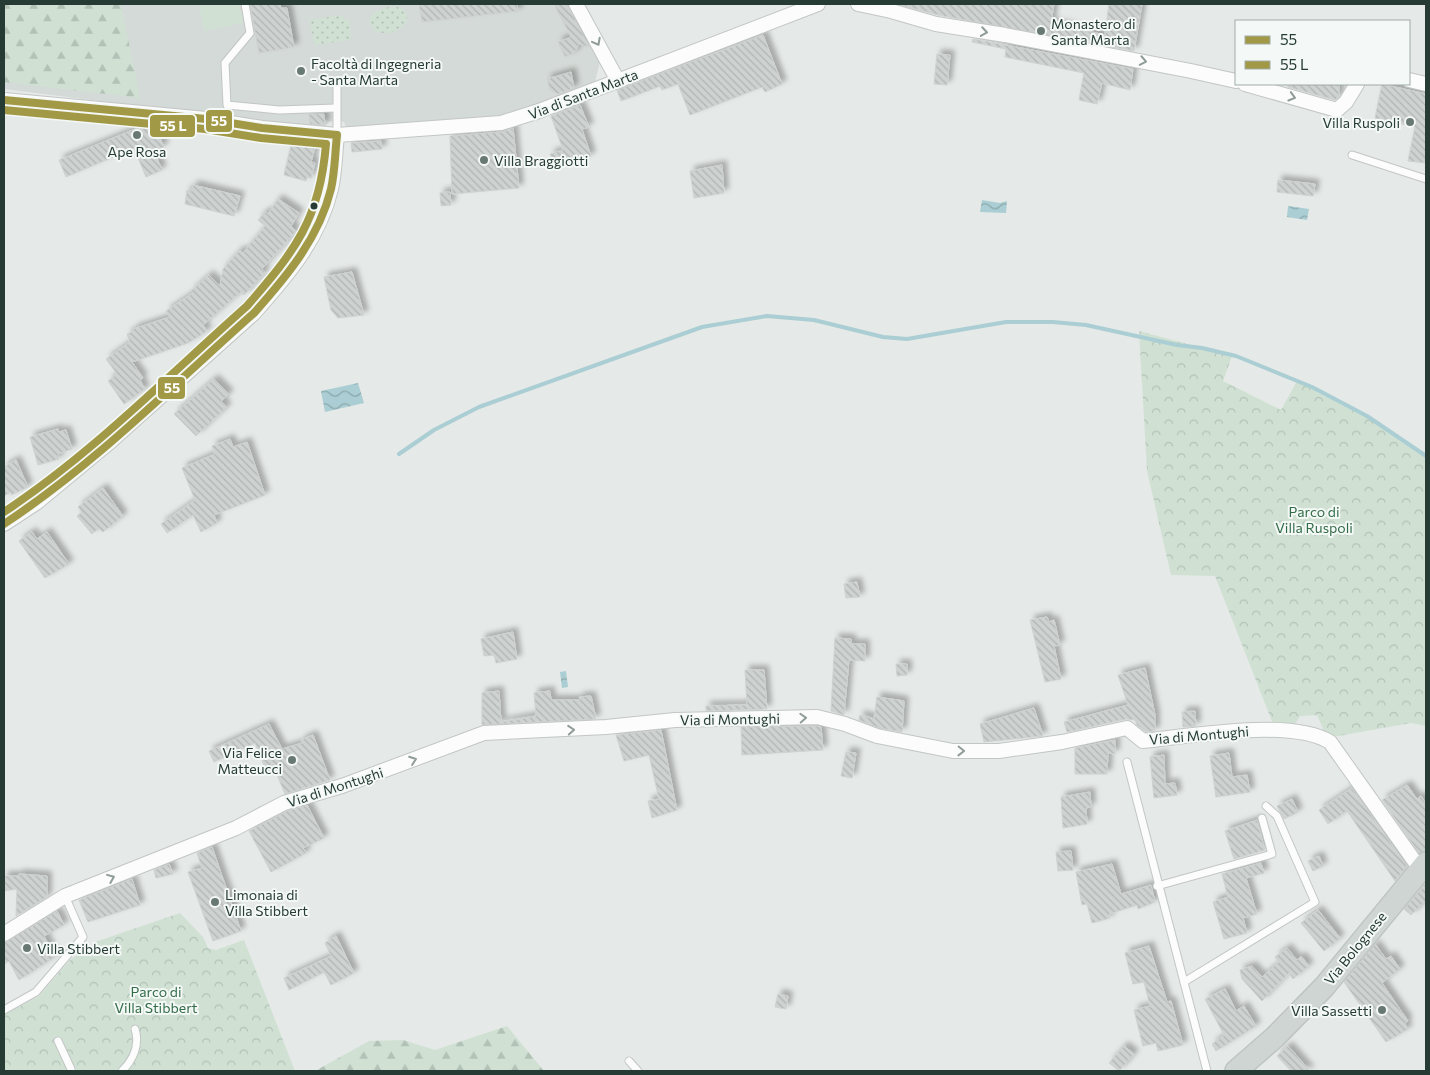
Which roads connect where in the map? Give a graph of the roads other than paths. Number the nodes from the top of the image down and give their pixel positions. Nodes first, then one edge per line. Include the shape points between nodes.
1 (245, 4) edge
2 (576, 4) edge
3 (818, 4) edge
4 (858, 4) edge
5 (1410, 80) edge
6 (618, 81) junction
7 (1235, 81) edge
8 (1426, 84) edge
9 (1249, 85) edge
10 (1356, 85) edge
11 (337, 86) dead end
12 (4, 100) edge
13 (336, 108) junction
14 (337, 135) junction
15 (1352, 155) dead end
16 (1426, 179) edge
17 (4, 524) edge
18 (1127, 762) dead end
19 (1266, 806) dead end
20 (1262, 818) dead end
21 (1423, 866) edge
22 (1157, 886) junction
23 (65, 896) junction
24 (4, 934) edge
25 (1184, 982) junction
26 (4, 1010) edge
27 (135, 1029) dead end
28 (58, 1041) dead end
29 (629, 1061) dead end
30 (73, 1070) edge
31 (122, 1071) edge
32 (638, 1071) edge
33 (1207, 1071) edge
34 (1236, 1071) edge

1 - 13 lane via 250,33 225,63 227,105 279,110
2 -> 6 street
3 - 6 street, Via di Santa Marta
4 -> 7 street via 936,24 1192,70
5 - 8 street
6 - 14 street, Via di Santa Marta via 501,123
9 -> 10 street via 1337,110
11 - 13 lane
12 - 14 street, Via di Santa Marta
13 - 14 lane
14 - 17 street via 333,180 324,210 312,239 277,287 254,313 110,441 36,503
15 - 16 lane
18 - 22 lane
19 - 25 lane via 1277,816 1315,902
20 - 22 lane via 1272,854
23 -> 21 street, Via di Montughi via 236,828 284,803 484,733 675,720 817,717 877,736 953,751 1000,751 1127,728 1143,741 1248,731 1295,732 1321,737 1330,742
21 - 34 main road, Via Bolognese via 1324,986 1275,1038
22 - 25 lane
23 - 24 street, Via di Montughi
23 - 26 lane via 83,937 36,992
25 - 33 lane
27 - 31 lane via 138,1038 135,1051
28 - 30 lane
29 - 32 lane

